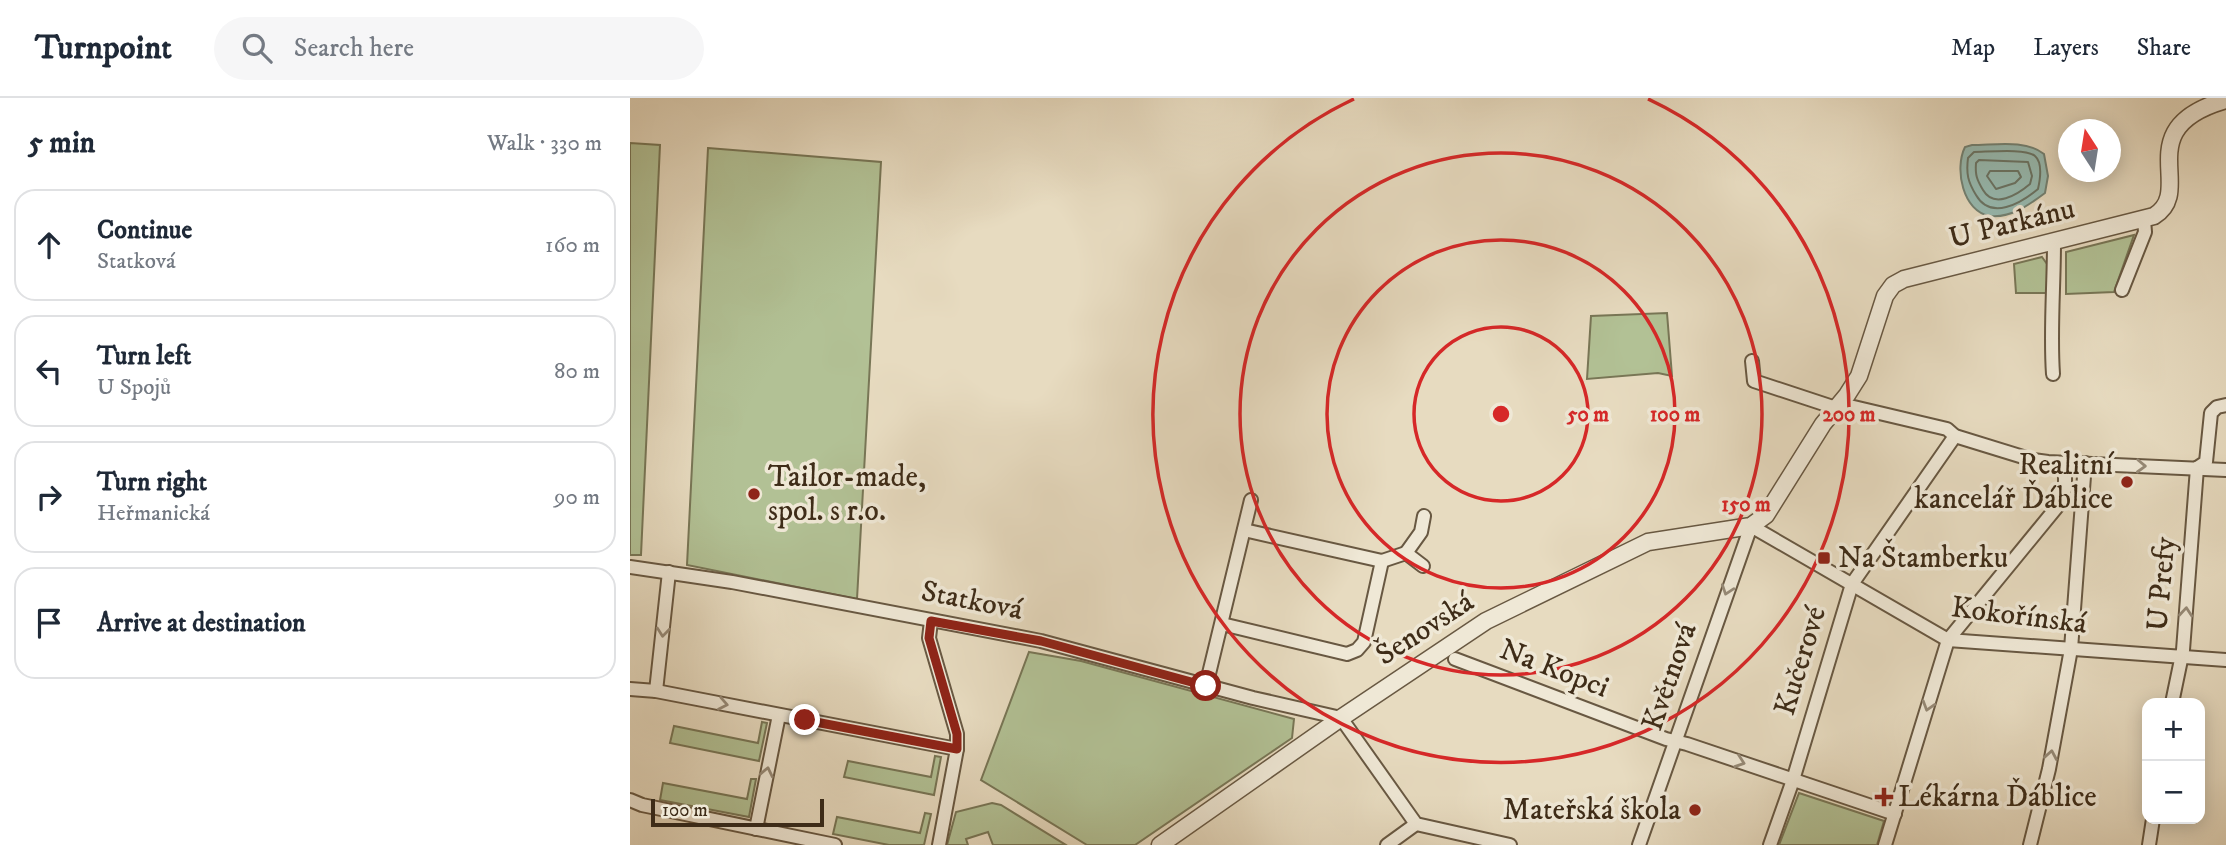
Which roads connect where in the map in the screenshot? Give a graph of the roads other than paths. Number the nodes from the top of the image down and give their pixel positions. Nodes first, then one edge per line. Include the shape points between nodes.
1 (2226, 100) edge
2 (2144, 220) junction
3 (2054, 243) junction
4 (2122, 290) dead end
5 (1752, 361) dead end
6 (2053, 374) dead end
7 (1841, 402) junction
8 (2226, 405) edge
9 (1955, 436) junction
10 (2065, 463) junction
11 (2085, 463) junction
12 (2197, 468) junction
13 (2226, 470) edge
14 (1251, 500) dead end
15 (1424, 516) dead end
16 (1751, 526) junction
17 (1244, 530) junction
18 (1406, 553) junction
19 (1382, 561) junction
20 (1423, 566) dead end
21 (630, 568) edge
22 (669, 572) junction
23 (1852, 584) junction
24 (931, 621) junction
25 (1222, 624) junction
26 (1948, 640) junction
27 (2071, 649) junction
28 (2180, 657) junction
29 (1455, 659) dead end
30 (2226, 660) edge
31 (1206, 686) junction
32 (630, 689) edge
33 (656, 691) junction
34 (2173, 698) edge
35 (779, 715) junction
36 (1341, 718) junction
37 (1675, 741) junction
38 (957, 749) junction
39 (1793, 780) junction
40 (630, 800) edge
41 (1895, 814) junction
42 (1416, 824) junction
43 (2152, 824) edge
44 (756, 829) junction
45 (1165, 844) edge
46 (1890, 844) edge
47 (835, 845) edge
48 (939, 845) edge
49 (1387, 845) edge
50 (1510, 845) edge
51 (1639, 845) edge
52 (1770, 845) edge
53 (2030, 845) edge
54 (2149, 845) edge

1 - 2 street, U Parkánu via 2192,113 2180,123 2169,149 2167,202 2159,213
2 - 3 street, U Parkánu
2 - 4 street via 2146,232
3 - 6 street
3 - 7 street, U Parkánu via 1892,285 1863,367
5 - 7 street via 1754,381
7 - 9 street via 1947,429
7 - 16 street via 1766,515
8 - 12 street, U Prefy via 2211,413 2206,462
9 - 10 street via 2033,460
9 - 23 street, Kučerové
10 - 11 street
10 - 26 street via 2061,502
11 -> 12 street
11 - 27 street
12 - 13 street
28 -> 12 street, U Prefy
14 - 17 street
15 - 18 street via 1421,532
16 - 23 street, Kokořínská
16 - 36 street, Šenovská via 1634,547 1486,621
16 -> 37 street, Květnová
17 - 19 street
17 - 25 street
18 - 19 street
18 - 20 street
19 - 25 street via 1364,642 1347,654
21 - 22 street, Statková
22 - 24 street, Statková
22 -> 33 street
23 - 26 street, Kokořínská
23 - 39 street, Kučerové
24 - 31 street, Statková via 1041,641
24 - 38 street via 929,638 957,734
25 - 31 street
26 - 27 street, Kokořínská
26 -> 41 street
27 - 28 street, Kokořínská
53 -> 27 street
28 - 30 street, Kokořínská
28 - 34 street, U Prefy
29 - 37 street, Na Kopci
31 - 36 street, Statková
32 - 33 street
33 -> 35 street
35 - 38 street
44 -> 35 street
36 - 42 street
36 - 45 street, Šenovská
37 -> 39 street, Na Kopci
37 - 51 street, Květnová
38 - 48 street
39 - 41 street, Na Kopci
39 - 52 street, Kučerové
40 - 44 street
41 - 46 street
42 - 49 street
42 - 50 street
43 - 54 street
44 - 47 street

